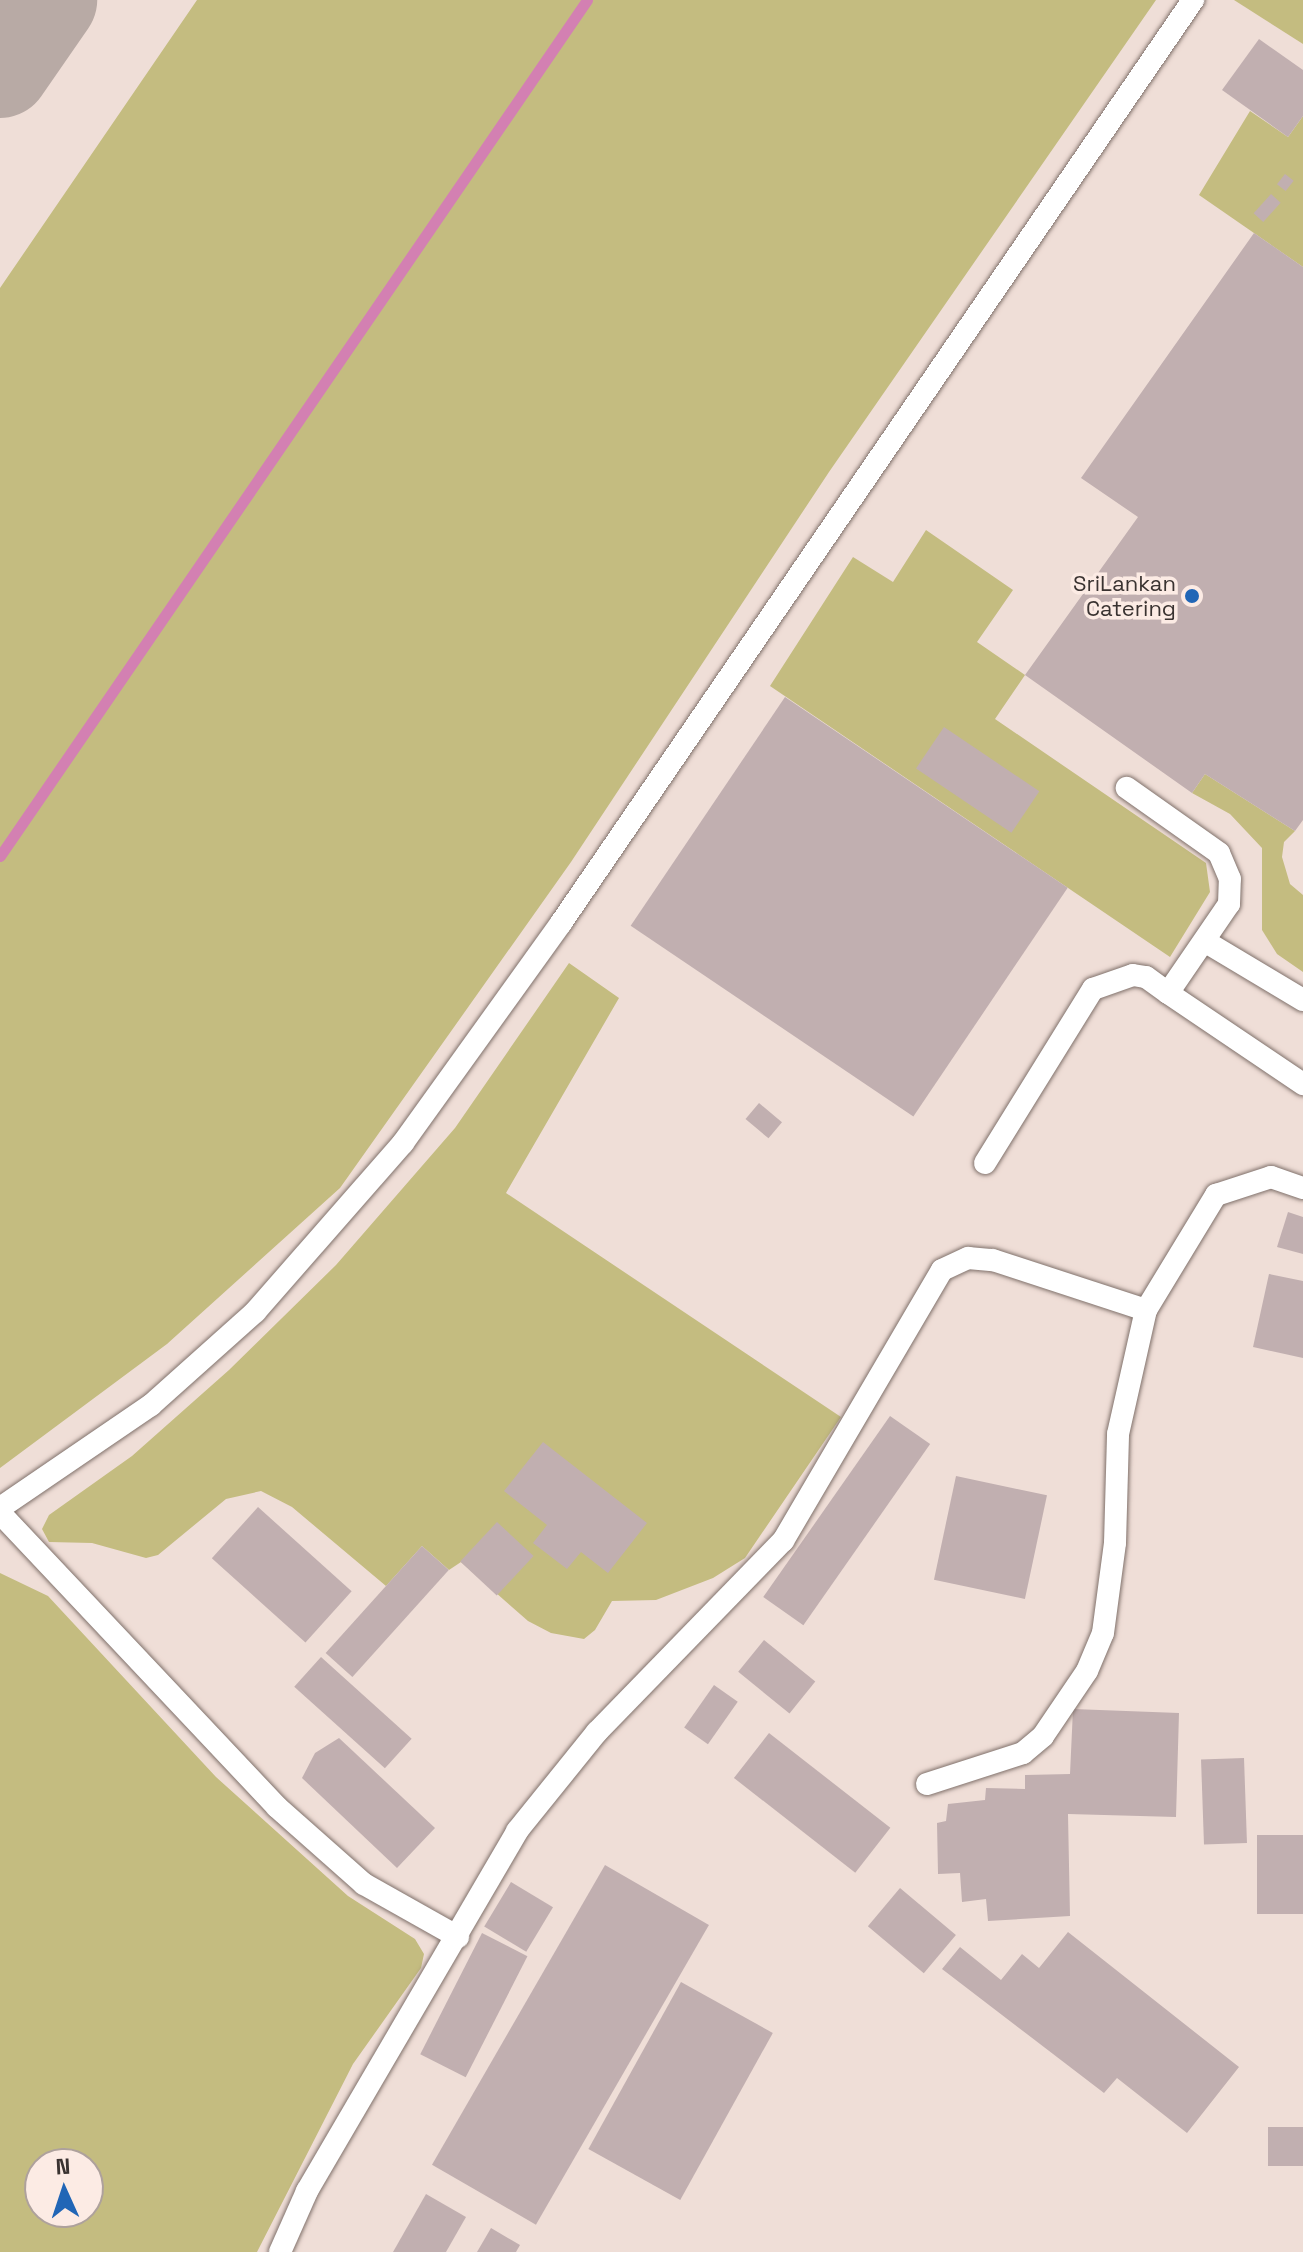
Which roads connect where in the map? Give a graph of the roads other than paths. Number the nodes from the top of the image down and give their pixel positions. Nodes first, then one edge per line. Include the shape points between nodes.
1 (1193, 0) edge
2 (1127, 788) dead end
3 (1206, 942) junction
4 (1168, 993) junction
5 (1303, 1000) edge
6 (1303, 1084) edge
7 (985, 1163) dead end
8 (1303, 1188) edge
9 (1146, 1310) junction
10 (0, 1510) edge
11 (927, 1784) dead end
12 (458, 1937) junction
13 (280, 2252) edge

1 - 10 lane via 561,923 403,1143 255,1312 151,1405
2 - 3 lane via 1209,843 1227,867 1229,904
3 - 4 lane
3 - 5 lane
4 - 6 lane
4 - 7 lane via 1146,977 1133,975 1093,989
8 - 9 lane via 1262,1178 1216,1195
9 - 11 lane via 1118,1434 1115,1543 1103,1633 1087,1671 1043,1736 1023,1753
9 - 12 lane via 993,1260 968,1258 942,1270 783,1541 587,1744 517,1831
10 - 12 lane via 277,1807 364,1884
12 - 13 lane via 307,2191

